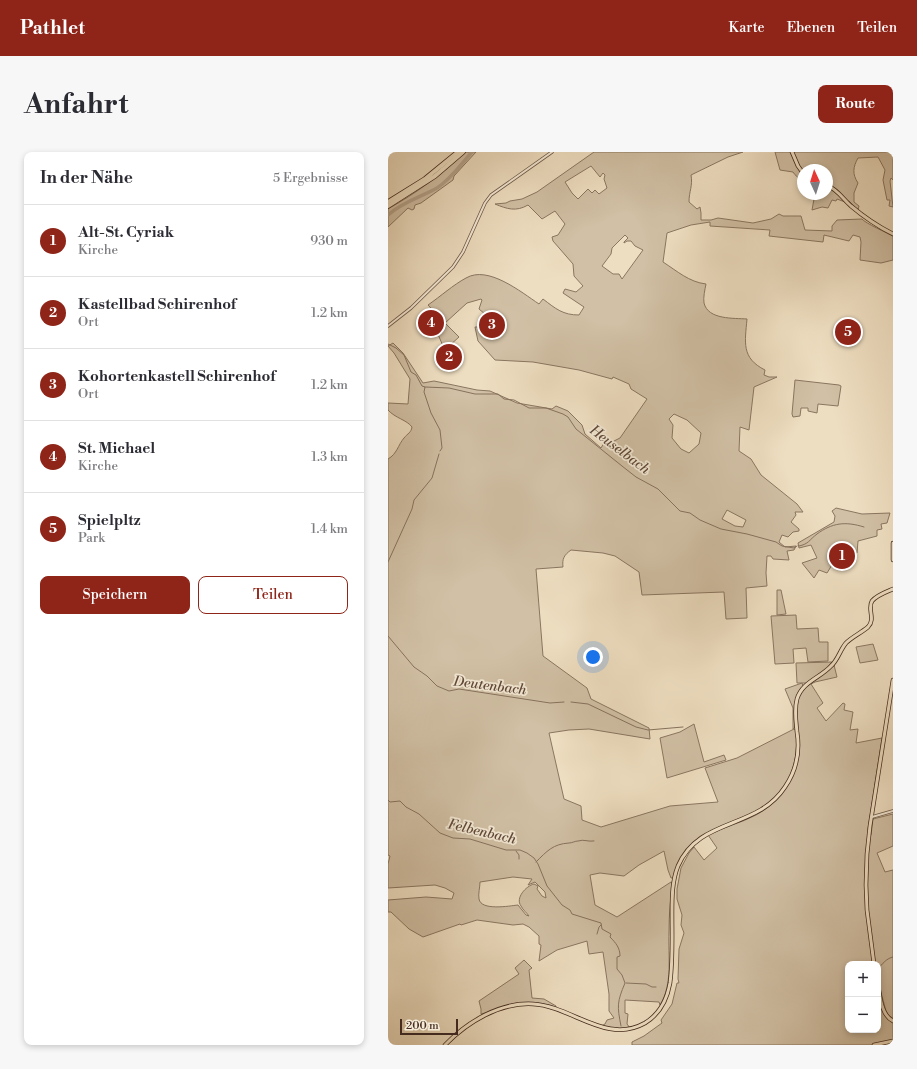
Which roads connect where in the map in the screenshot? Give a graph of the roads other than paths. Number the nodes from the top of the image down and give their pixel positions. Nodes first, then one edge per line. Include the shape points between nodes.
1 (458, 152) edge
2 (463, 152) edge
3 (552, 152) edge
4 (792, 152) edge
5 (797, 164) edge
6 (833, 188) edge
7 (388, 202) edge
8 (388, 206) edge
9 (893, 234) edge
10 (388, 326) edge
11 (893, 542) edge
12 (893, 560) edge
13 (893, 589) edge
14 (893, 680) edge
15 (893, 811) edge
16 (872, 817) junction
17 (874, 961) edge
18 (881, 997) edge
19 (893, 1021) edge
20 (893, 1041) edge
21 (445, 1045) edge
22 (874, 1045) edge

1 - 7 highway via 425,179
2 - 8 highway via 427,182
3 - 10 street via 491,195 453,267 411,308
4 - 5 main road
6 - 9 main road via 870,221
11 - 12 main road
13 - 21 main road via 872,601 870,624 846,643 834,663 805,686 798,695 795,710 797,760 789,781 778,796 754,814 704,835 688,850 679,865 673,891 670,983 663,1004 655,1016 637,1027 611,1030 592,1025 550,1007 516,1005 477,1019
14 - 16 main road
15 - 16 street
16 - 17 main road via 866,885
18 - 19 main road via 884,1010
20 - 22 main road

